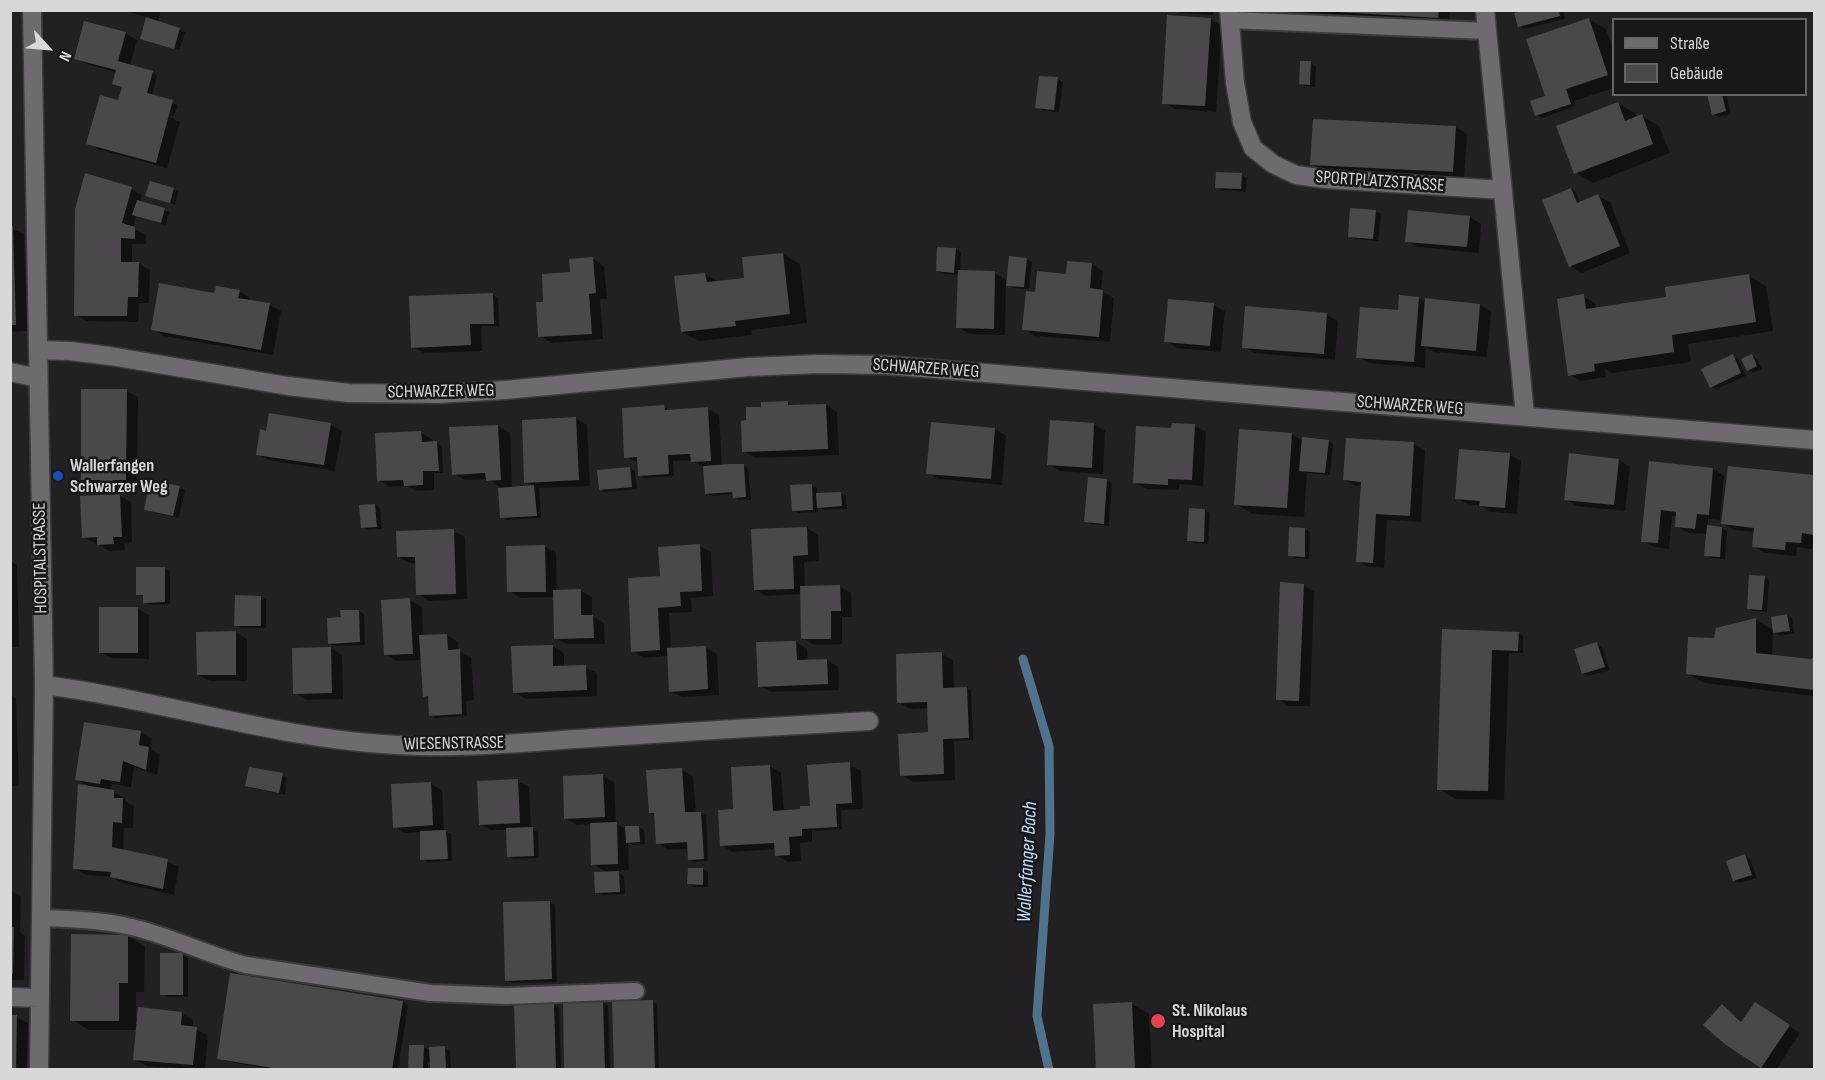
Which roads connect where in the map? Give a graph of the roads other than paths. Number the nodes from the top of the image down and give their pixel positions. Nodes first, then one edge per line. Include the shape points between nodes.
1 (32, 10) edge
2 (1485, 10) edge
3 (1229, 15) edge
4 (1487, 31) junction
5 (1503, 190) junction
6 (39, 350) junction
7 (10, 372) edge
8 (38, 378) junction
9 (1525, 415) junction
10 (1815, 440) edge
11 (44, 685) junction
12 (869, 721) dead end
13 (41, 918) junction
14 (636, 991) dead end
15 (10, 997) edge
16 (39, 998) junction
17 (39, 1070) edge

1 - 6 street, HOSPITALSTRASSE
2 - 4 street
3 - 4 lane, SPORTPLATZSTRASSE
3 - 5 street, SPORTPLATZSTRASSE via 1242,122 1253,148 1273,164 1296,175 1326,179
4 - 5 street
5 - 9 street
6 - 8 street, HOSPITALSTRASSE
6 - 9 street, SCHWARZER WEG via 110,356 349,393 438,394 748,367 886,365
7 - 8 street
8 - 11 street, HOSPITALSTRASSE
9 - 10 street, SCHWARZER WEG
11 - 12 street, WIESENSTRASSE via 88,690 295,733 399,746 484,745
11 - 13 street, HOSPITALSTRASSE
13 - 14 lane via 106,921 246,965 430,993 507,996
13 - 16 street, HOSPITALSTRASSE
15 - 16 street
16 - 17 street, HOSPITALSTRASSE

